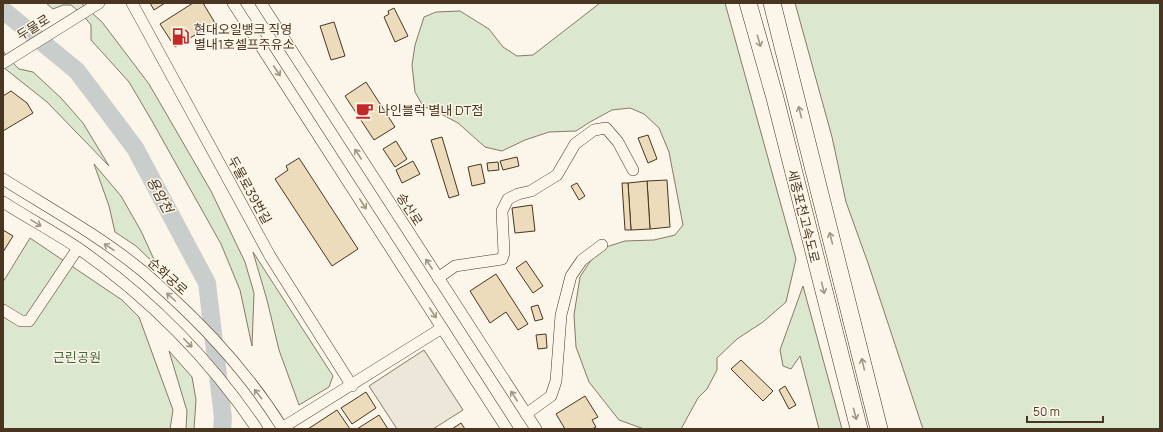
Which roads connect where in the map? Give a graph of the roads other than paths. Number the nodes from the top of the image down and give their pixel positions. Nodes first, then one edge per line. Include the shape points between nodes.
1 (99, 3) edge
2 (132, 3) edge
3 (233, 3) edge
4 (261, 3) edge
5 (748, 3) edge
6 (772, 3) edge
7 (3, 62) edge
8 (633, 170) dead end
9 (3, 179) edge
10 (3, 202) edge
11 (602, 245) dead end
12 (78, 248) junction
13 (438, 278) junction
14 (3, 310) edge
15 (442, 328) junction
16 (352, 386) junction
17 (526, 414) junction
18 (282, 428) edge
19 (257, 429) edge
20 (507, 429) edge
21 (536, 429) edge
22 (859, 429) edge
23 (880, 429) edge

1 - 7 street, 두물로
2 - 16 street, 두물로39번길 via 270,256
3 -> 15 street
13 -> 4 street, 송산로
5 -> 22 highway, 세종포천고속도로 via 775,98
23 -> 6 highway, 세종포천고속도로
8 - 13 street via 618,142 606,128 594,130 575,144 557,175 531,191 508,199 502,211 502,259 455,266
18 -> 9 street, 순화궁로 via 261,396 228,356 191,315 141,270 90,233
10 -> 12 street
11 - 17 street via 582,260 571,276 561,315 556,381 551,396
12 - 14 street via 29,321 21,321
12 -> 19 street via 161,315 209,365
17 -> 13 street, 송산로
15 - 16 street
15 - 20 street
16 - 18 street
17 - 21 street, 송산로

